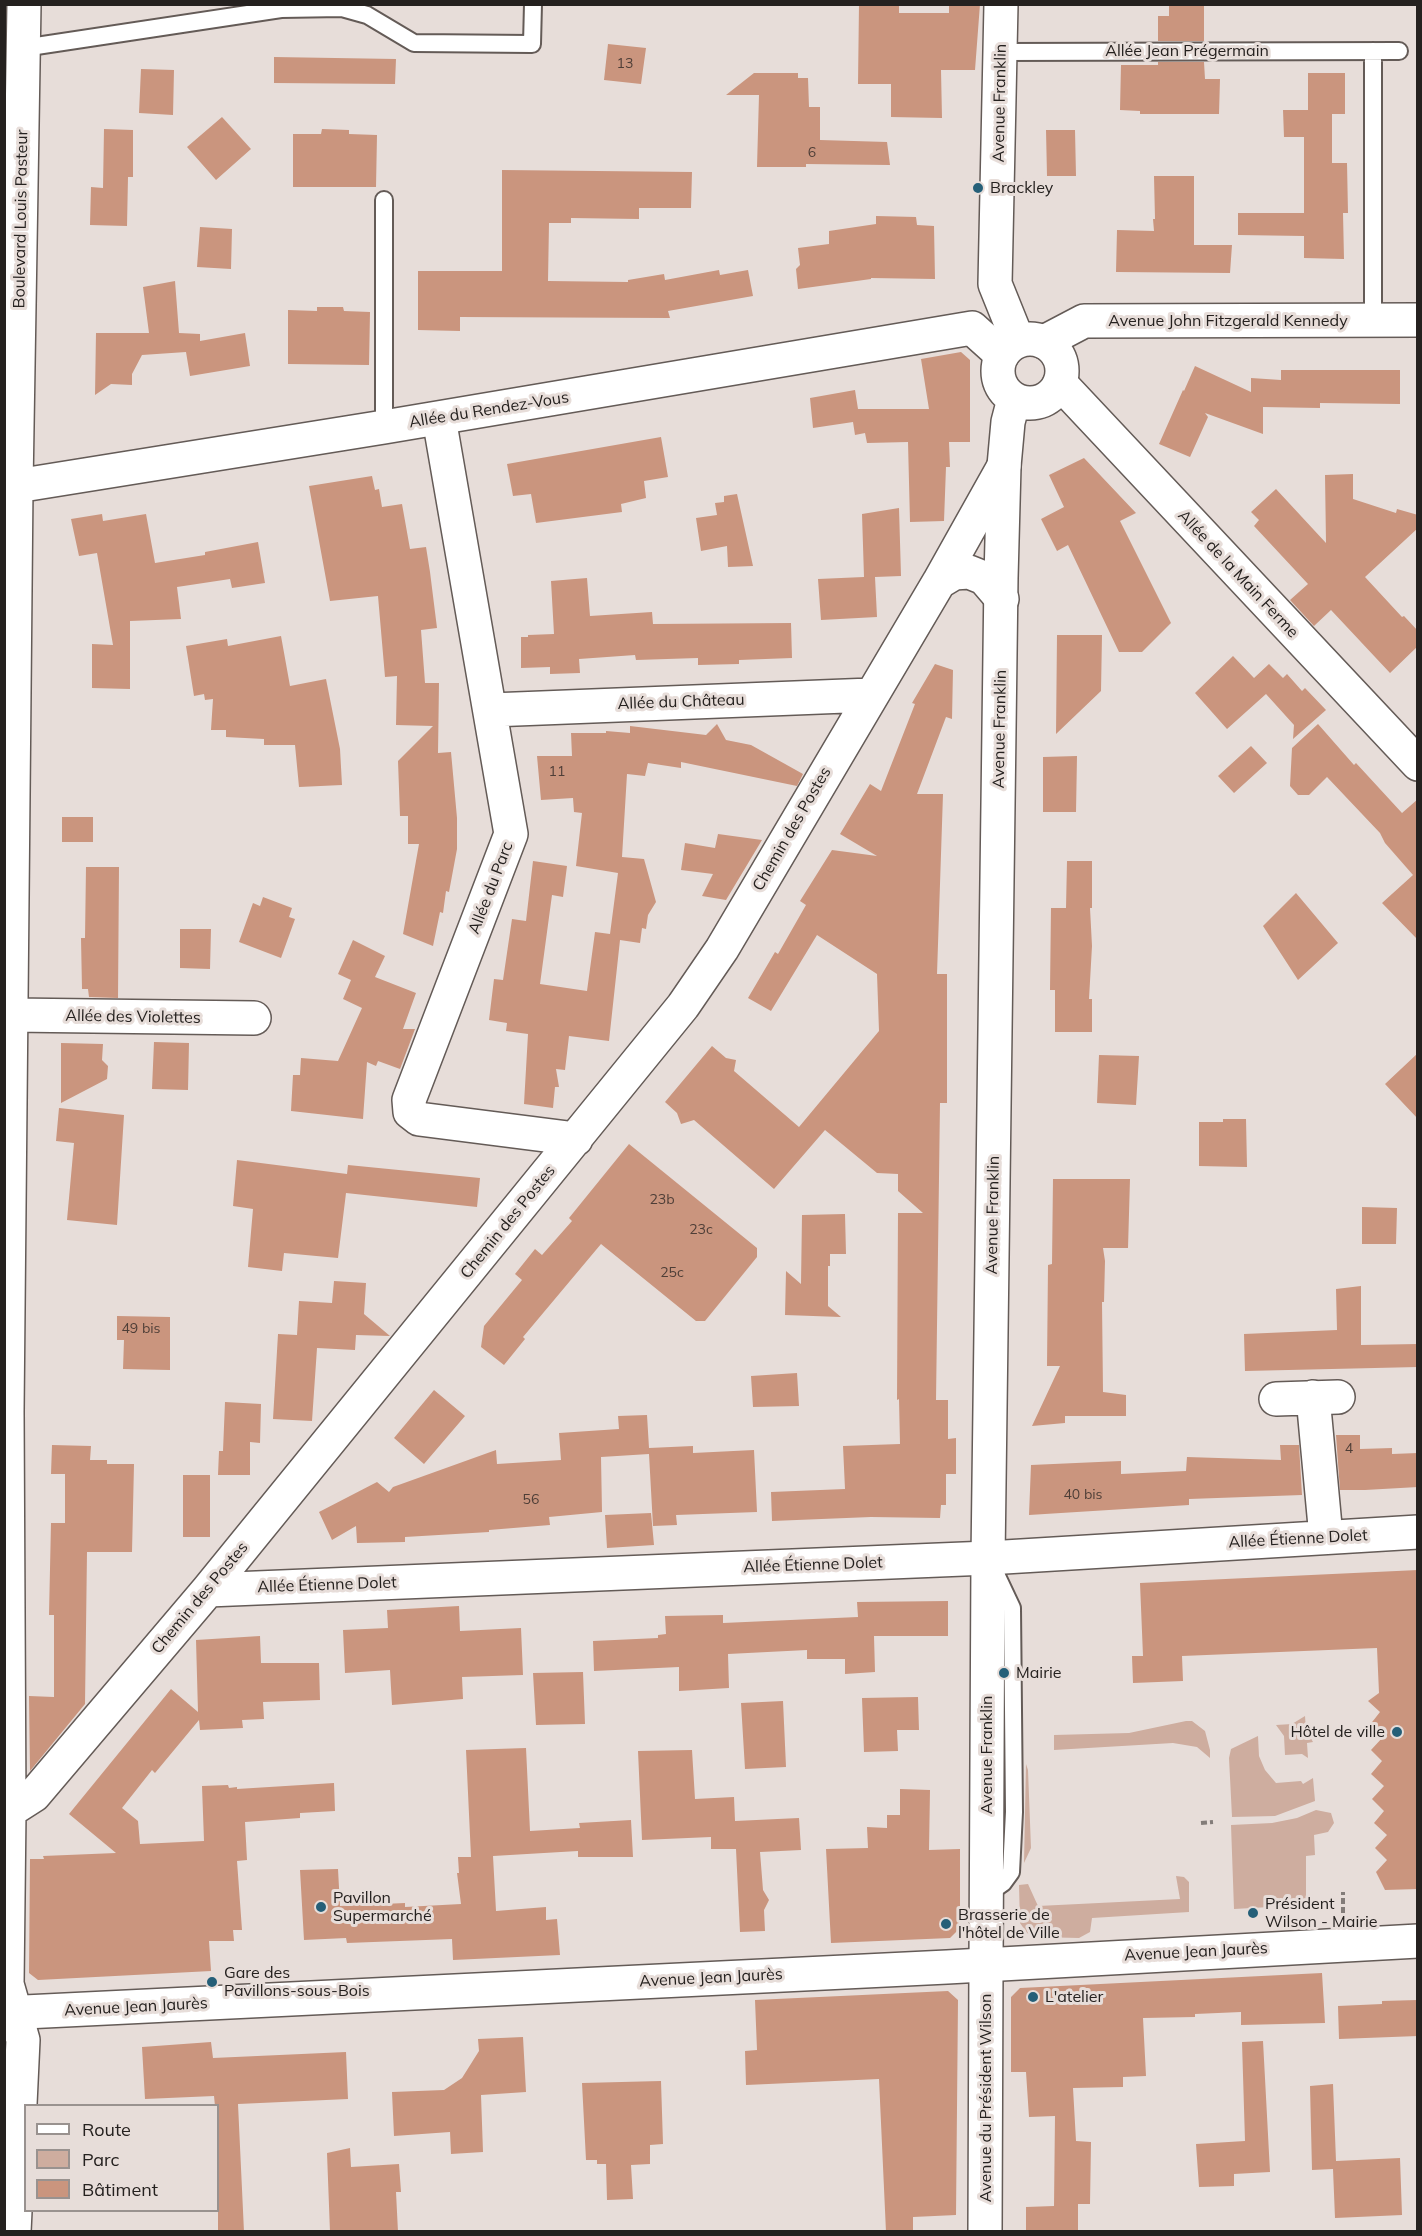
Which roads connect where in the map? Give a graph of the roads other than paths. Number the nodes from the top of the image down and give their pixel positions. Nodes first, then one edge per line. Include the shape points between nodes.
1 (24, 4) edge
2 (532, 4) edge
3 (1001, 4) edge
4 (23, 48) junction
5 (1373, 51) junction
6 (1399, 51) dead end
7 (1001, 52) junction
8 (384, 200) dead end
9 (995, 284) junction
10 (1373, 320) junction
11 (1418, 320) edge
12 (972, 328) junction
13 (1022, 346) junction
14 (1037, 395) junction
15 (439, 418) junction
16 (384, 427) junction
17 (1004, 466) junction
18 (10, 487) edge
19 (939, 582) junction
20 (1002, 598) junction
21 (871, 695) junction
22 (491, 710) junction
23 (1418, 764) edge
24 (12, 1015) junction
25 (254, 1018) dead end
26 (576, 1139) junction
27 (1276, 1399) dead end
28 (1418, 1532) edge
29 (1326, 1537) junction
30 (988, 1558) junction
31 (208, 1590) junction
32 (9, 1811) junction
33 (1418, 1941) edge
34 (986, 1964) junction
35 (10, 2013) edge
36 (14, 2232) edge
37 (986, 2232) edge

1 - 4 street, Boulevard Louis Pasteur
2 - 4 lane via 532,44 414,43 367,15 342,8 281,9
3 - 7 street, Avenue Franklin
4 - 18 street, Boulevard Louis Pasteur
5 - 6 lane, Allée Jean Prégermain
5 - 7 lane, Allée Jean Prégermain
5 - 10 lane
7 - 9 street, Avenue Franklin
8 - 16 lane
9 - 12 street via 985,317
9 - 13 street, Avenue Franklin
10 - 11 street, Avenue John Fitzgerald Kennedy
10 - 13 street, Avenue John Fitzgerald Kennedy via 1084,321
12 - 13 street
12 - 15 street, Allée du Rendez-Vous
13 - 14 street, Avenue Franklin via 1059,355 1062,364
13 - 14 street, Allée de la Main Ferme via 999,364 1000,384
14 - 17 street, Avenue Franklin via 1008,422
14 - 23 street, Allée de la Main Ferme
15 - 16 street, Allée du Rendez-Vous
15 - 22 street, Allée du Parc
16 - 18 street, Allée du Rendez-Vous
17 - 19 street, Chemin des Postes
17 - 20 street, Avenue Franklin
18 - 24 street, Boulevard Louis Pasteur
19 - 20 street via 954,573 969,572 984,578
19 - 21 street, Chemin des Postes
20 - 30 street, Avenue Franklin
21 - 22 street, Allée du Château
21 - 26 street, Chemin des Postes via 722,949 683,1006
22 - 26 street, Allée du Parc via 511,834 409,1100 410,1112 419,1119
24 - 25 street, Allée des Violettes
24 - 32 street, Boulevard Louis Pasteur via 7,1411
26 - 31 street, Chemin des Postes
27 - 29 street via 1325,1397
28 - 29 street, Allée Étienne Dolet
29 - 30 street, Allée Étienne Dolet
30 - 31 street, Allée Étienne Dolet
30 - 34 street, Avenue Franklin
31 - 32 street, Chemin des Postes via 34,1795
32 - 35 street, Boulevard Louis Pasteur
33 - 34 street, Avenue Jean Jaurès
34 - 35 street, Avenue Jean Jaurès
34 - 37 street, Avenue du Président Wilson
35 - 36 street, Boulevard Louis Pasteur via 23,2040

